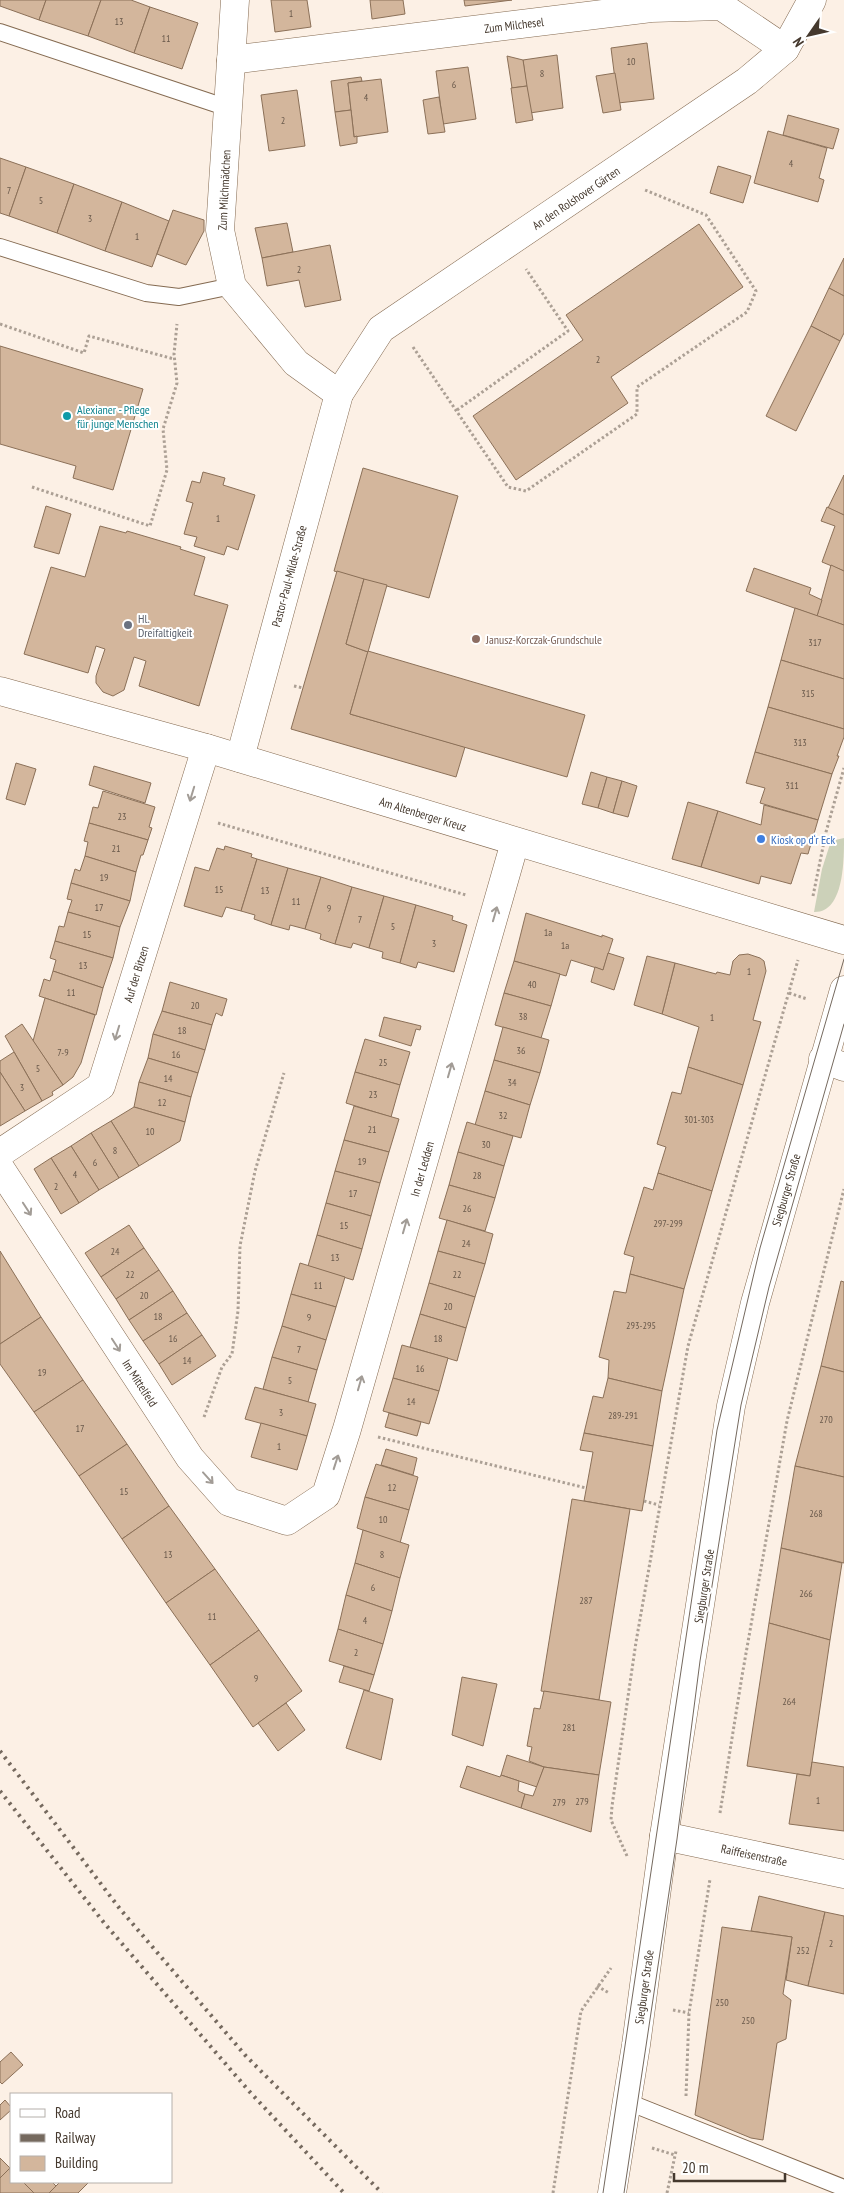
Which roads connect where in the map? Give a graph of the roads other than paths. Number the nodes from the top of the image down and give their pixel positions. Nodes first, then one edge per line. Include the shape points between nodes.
1 (235, 0) edge
2 (812, 0) edge
3 (0, 32) edge
4 (785, 48) junction
5 (231, 60) junction
6 (228, 108) junction
7 (0, 247) edge
8 (232, 286) junction
9 (339, 394) junction
10 (0, 691) edge
11 (206, 748) junction
12 (240, 758) junction
13 (516, 842) junction
14 (844, 940) edge
15 (844, 990) edge
16 (834, 1063) edge
17 (0, 1152) edge
18 (0, 1168) edge
19 (326, 1495) joint
20 (664, 1836) junction
21 (844, 1874) edge
22 (628, 2102) junction
23 (844, 2188) edge
24 (612, 2193) edge

1 - 5 street, Zum Milchmädchen
2 - 4 street, An den Rolshover Gärten
3 - 6 lane
4 - 5 street, Zum Milchesel via 721,6 651,8
4 - 9 street, An den Rolshover Gärten via 747,81 381,329
5 - 6 street, Zum Milchmädchen
6 - 8 street, Zum Milchmädchen via 220,230
7 - 8 lane via 146,294 180,297
8 - 9 street, Zum Milchmädchen via 296,363
9 - 12 street, Pastor-Paul-Milde-Straße
10 - 11 street, Am Altenberger Kreuz
11 - 12 street, Am Altenberger Kreuz
11 -> 17 street, Auf der Bitzen via 101,1086
12 - 13 street, Am Altenberger Kreuz
13 - 14 street, Am Altenberger Kreuz
19 -> 13 street, In der Ledden
15 - 16 street, Siegburger Straße
16 - 20 street, Siegburger Straße via 755,1303 731,1406
18 -> 19 street, Im Mittelfeld via 190,1458 229,1502 287,1521
20 - 21 street, Raiffeisenstraße
20 - 22 street, Siegburger Straße
22 - 23 lane
22 - 24 street, Siegburger Straße

